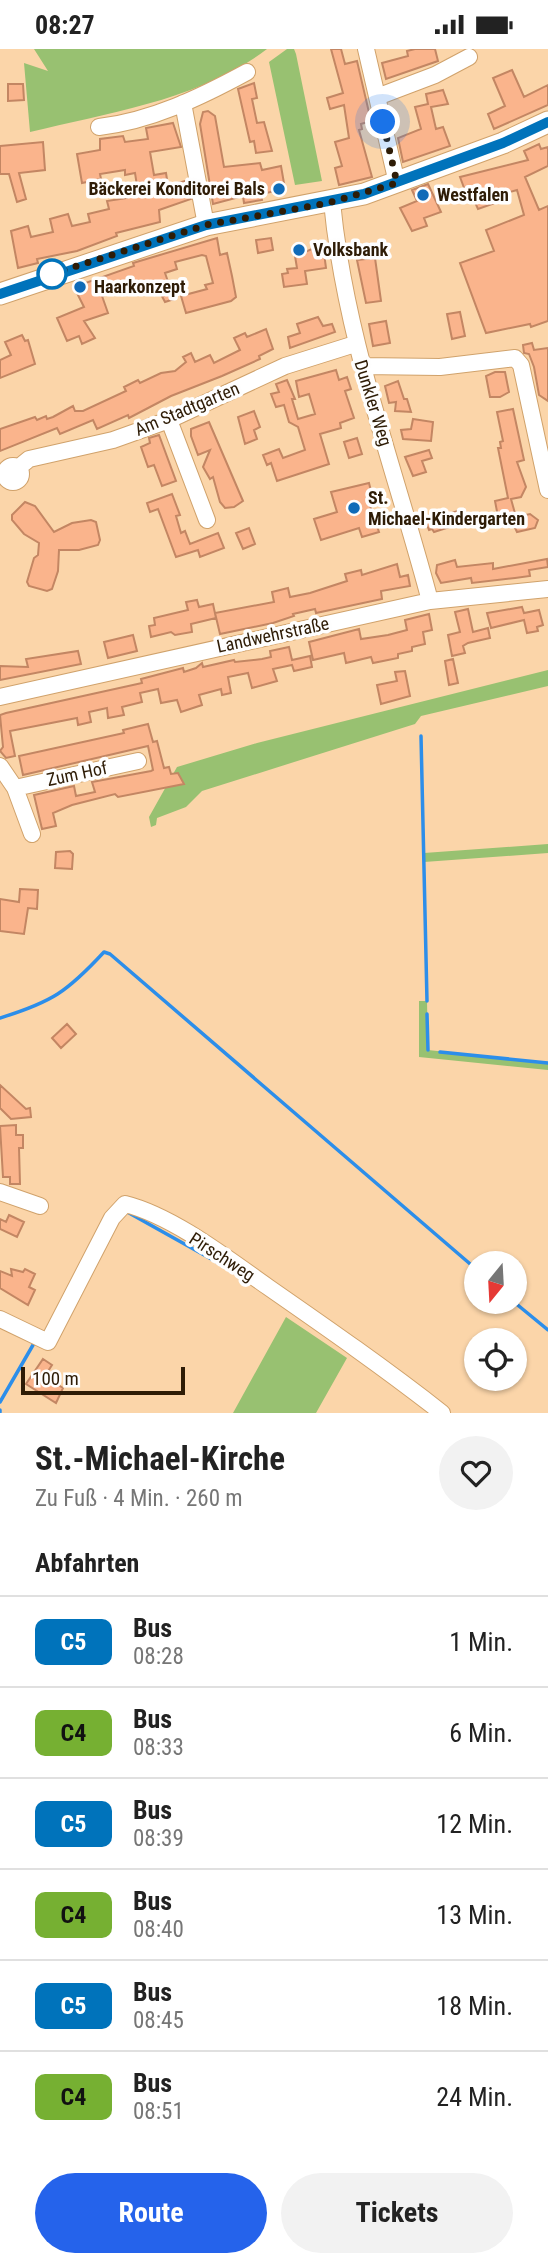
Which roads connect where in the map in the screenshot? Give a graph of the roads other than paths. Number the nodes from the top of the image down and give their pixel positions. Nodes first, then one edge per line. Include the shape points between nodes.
1 (366, 49) edge
2 (469, 57) dead end
3 (247, 72) dead end
4 (377, 97) junction
5 (183, 103) junction
6 (548, 123) edge
7 (99, 127) dead end
8 (397, 183) junction
9 (332, 202) junction
10 (206, 225) junction
11 (0, 294) edge
12 (355, 344) junction
13 (363, 366) junction
14 (169, 419) junction
15 (19, 468) dead end
16 (548, 490) edge
17 (207, 520) dead end
18 (548, 589) edge
19 (430, 601) junction
20 (0, 697) edge
21 (138, 761) dead end
22 (0, 766) edge
23 (15, 788) junction
24 (32, 834) dead end
25 (0, 1192) edge
26 (40, 1206) dead end
27 (0, 1319) edge
28 (442, 1413) edge

1 - 4 street
2 - 4 street
3 - 5 street
4 - 8 street
5 - 7 street via 132,122
5 - 10 street
6 - 8 main road
8 - 9 main road
9 - 10 main road
9 - 12 street, Dunkler Weg
10 - 11 main road
12 - 13 street, Dunkler Weg
12 - 14 street, Am Stadtgarten via 285,366
13 - 16 street via 440,367 514,358 522,365
13 - 19 street, Dunkler Weg
14 - 15 street, Am Stadtgarten via 113,440 29,459
14 - 17 street
18 - 19 street, Landwehrstraße
19 - 20 street, Landwehrstraße
21 - 23 street, Zum Hof
22 - 23 street
23 - 24 street
25 - 26 street
27 - 28 street, Pirschweg via 48,1342 112,1218 125,1204 144,1209 229,1259

